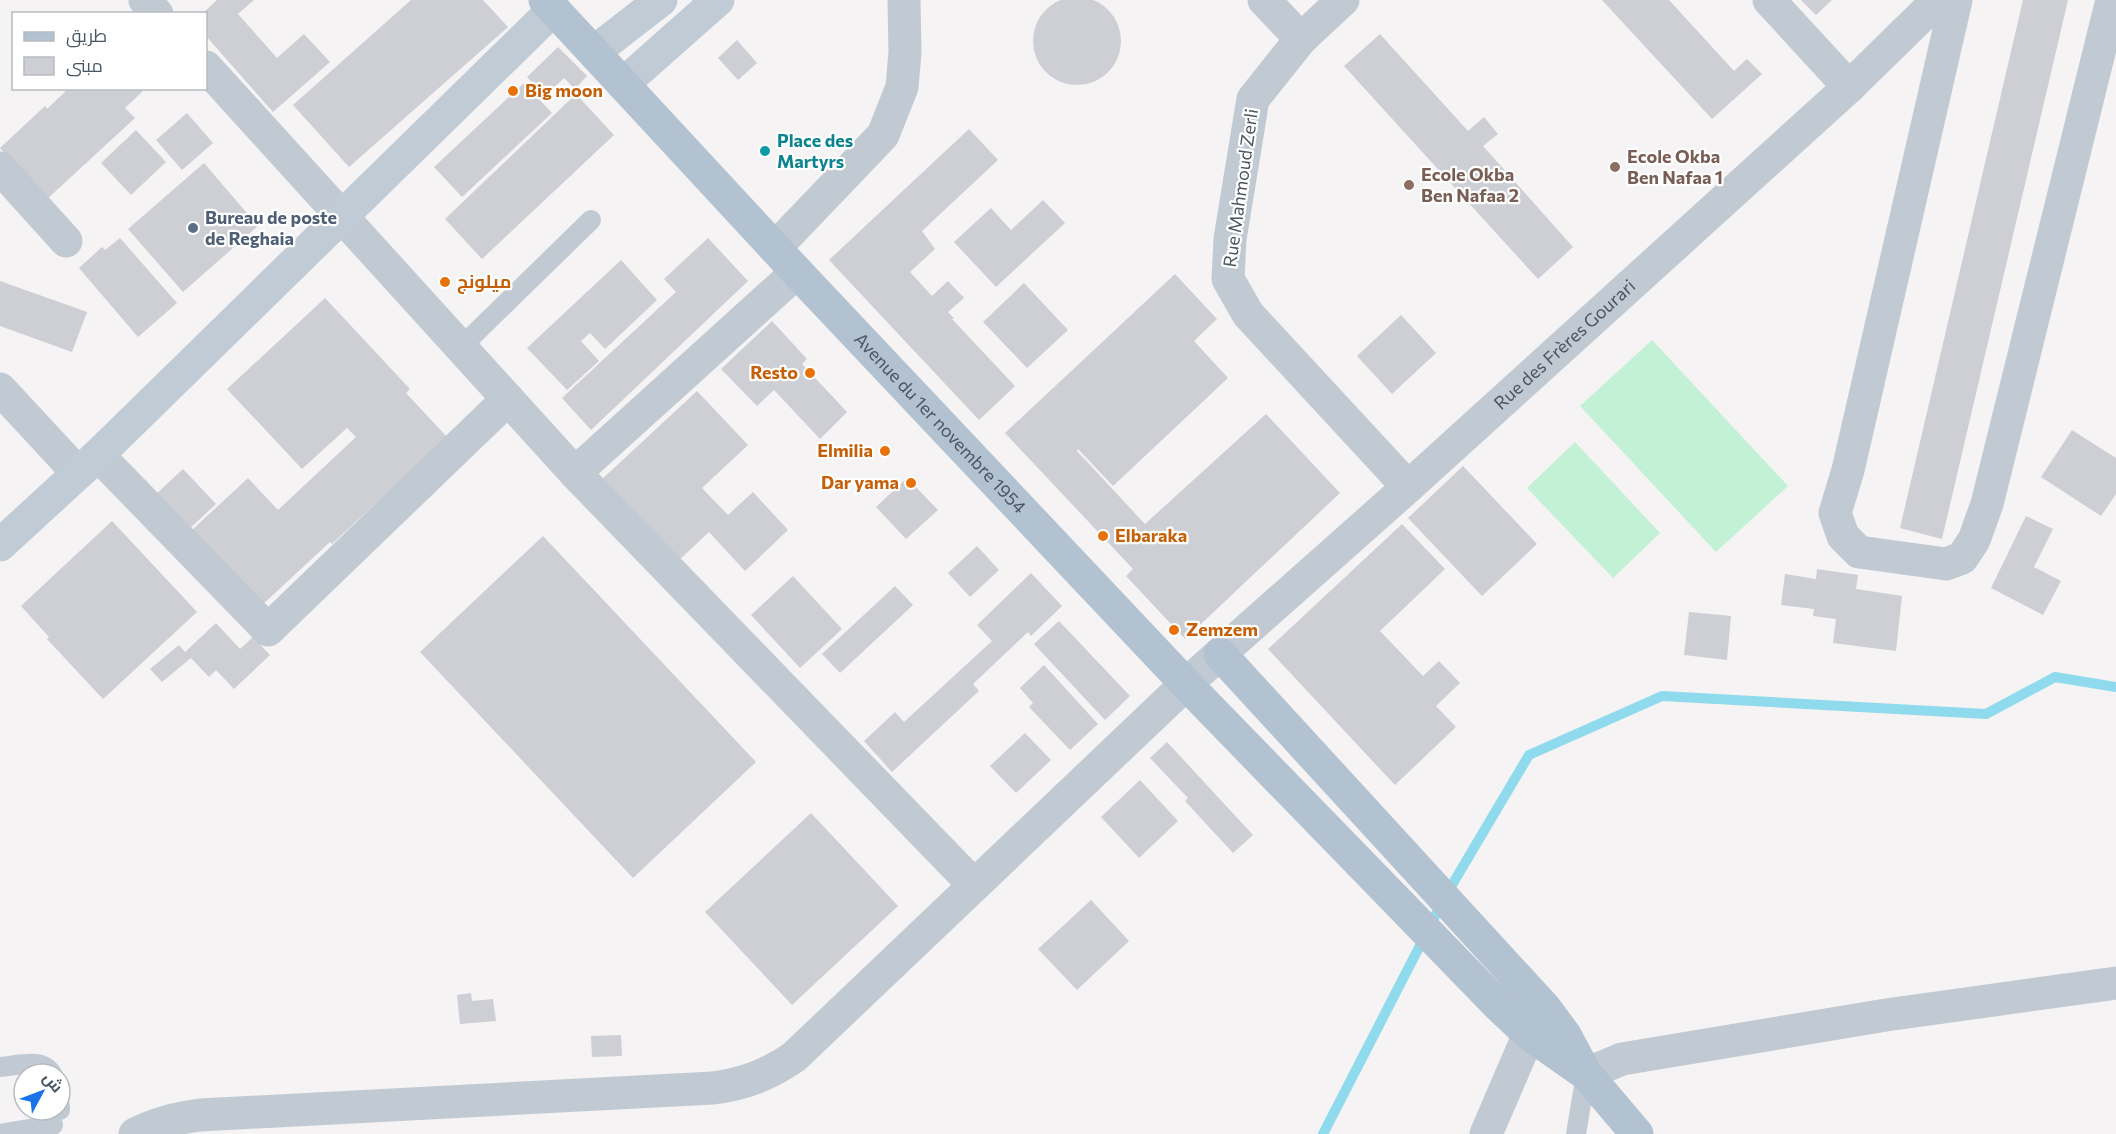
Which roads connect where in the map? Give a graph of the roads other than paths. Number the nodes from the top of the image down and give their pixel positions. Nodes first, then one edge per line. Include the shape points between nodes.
1 (145, 0) edge
2 (661, 0) edge
3 (718, 0) edge
4 (904, 0) edge
5 (1264, 0) edge
6 (1343, 0) edge
7 (1768, 0) edge
8 (1938, 0) edge
9 (1956, 0) edge
10 (2112, 0) edge
11 (549, 5) edge
12 (155, 12) edge
13 (1301, 39) junction
14 (594, 52) junction
15 (207, 68) edge
16 (623, 84) junction
17 (1849, 87) junction
18 (0, 168) edge
19 (342, 217) junction
20 (591, 220) dead end
21 (66, 241) dead end
22 (775, 248) junction
23 (797, 272) junction
24 (461, 347) junction
25 (0, 389) edge
26 (508, 399) junction
27 (88, 464) junction
28 (575, 472) junction
29 (1408, 487) junction
30 (0, 545) edge
31 (1220, 654) junction
32 (1186, 684) junction
33 (974, 885) junction
34 (2116, 983) edge
35 (1529, 1034) junction
36 (1586, 1074) junction
37 (40, 1122) edge
38 (0, 1134) edge
39 (135, 1134) edge
40 (1486, 1134) edge
41 (1576, 1134) edge
42 (1636, 1134) edge

1 - 12 street
2 - 14 main road
3 - 16 main road
4 - 22 street via 902,87 883,135
5 - 13 street
6 - 13 street, Rue Mahmoud Zerli
7 - 17 street
8 - 17 street, Rue des Frères Gourari
9 - 10 street via 1835,513 1843,536 1859,552 1946,564 1962,558 1974,540 1987,504
11 - 14 main road, Avenue du 1er novembre 1954
11 - 19 main road
13 - 29 street, Rue Mahmoud Zerli via 1253,99 1230,239 1228,279 1248,314
14 - 16 main road, Avenue du 1er novembre 1954
15 - 19 street
16 - 22 main road, Avenue du 1er novembre 1954
17 - 29 street, Rue des Frères Gourari
18 - 21 street
19 - 24 street
19 - 27 main road
20 - 24 lane
22 - 23 main road, Avenue du 1er novembre 1954
23 - 28 street
23 - 32 main road, Avenue du 1er novembre 1954
24 - 26 street
25 - 27 street
26 - 27 street via 268,630
26 - 28 street
27 - 30 main road
28 - 33 street
29 - 31 street, Rue des Frères Gourari
31 - 32 street, Rue des Frères Gourari
31 - 36 main road via 1545,1008
32 - 33 street, Rue des Frères Gourari
32 - 35 main road, Avenue du 1er novembre 1954
33 - 39 street, Rue des Frères Gourari via 794,1057 776,1070 745,1082 713,1088 200,1115 151,1126
34 - 36 street via 1886,1015 1622,1059
35 - 36 main road, Avenue du 1er novembre 1954
35 - 40 street
36 - 41 lane
36 - 42 main road
37 - 38 lane

